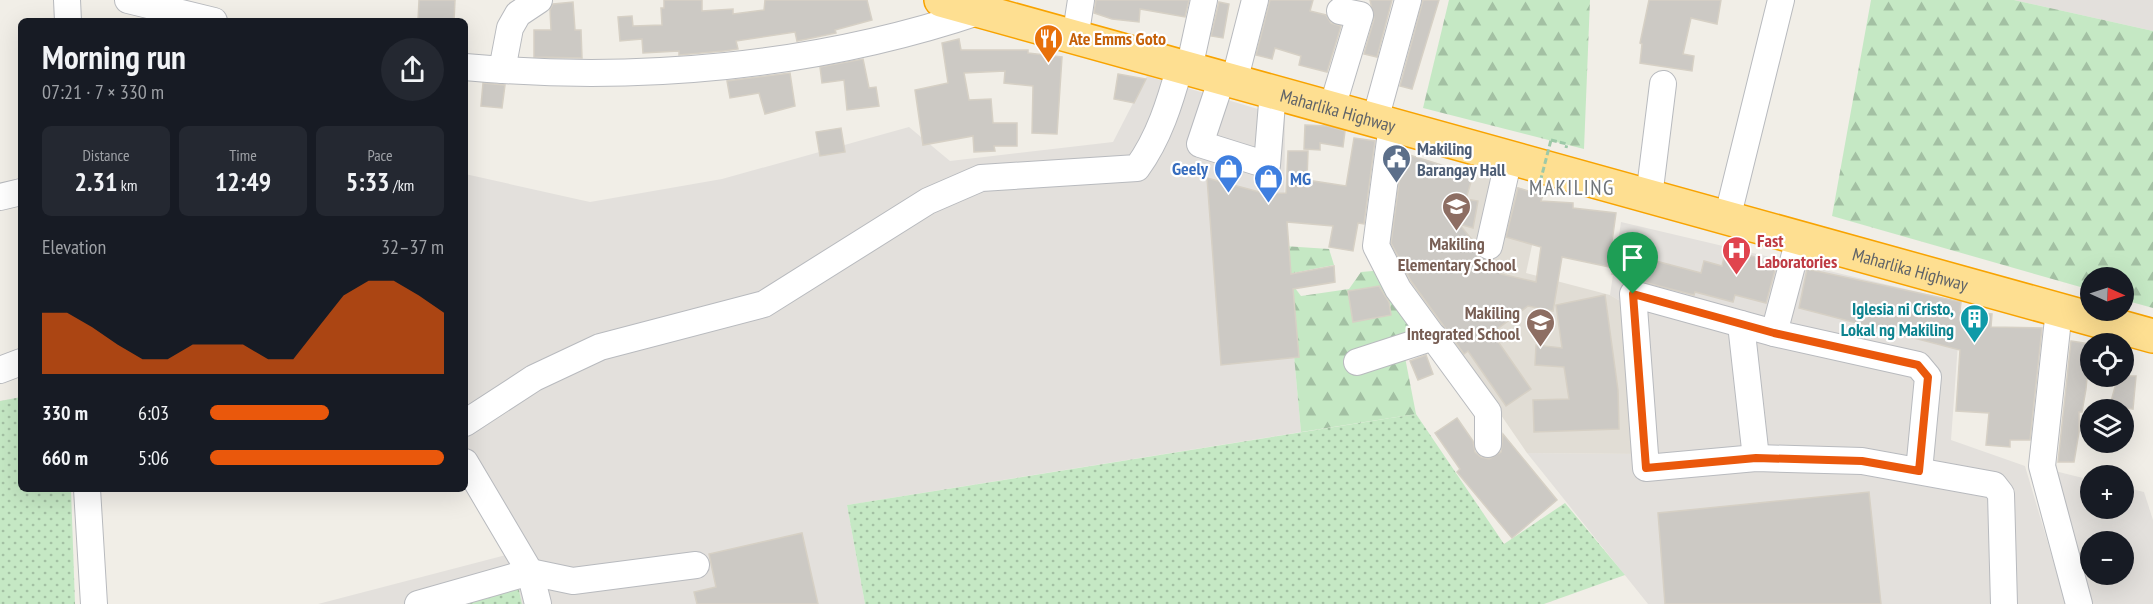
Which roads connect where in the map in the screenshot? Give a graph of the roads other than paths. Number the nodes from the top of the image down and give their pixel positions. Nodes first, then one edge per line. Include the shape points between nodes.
1 (67, 0) edge
2 (128, 0) edge
3 (538, 0) edge
4 (941, 0) edge
5 (1081, 0) edge
6 (1204, 0) edge
7 (1255, 0) edge
8 (1408, 0) edge
9 (1781, 0) edge
10 (981, 11) junction
11 (1340, 11) dead end
12 (68, 18) edge
13 (202, 18) edge
14 (1076, 39) junction
15 (468, 67) edge
16 (1184, 68) junction
17 (502, 70) junction
18 (1228, 80) junction
19 (1663, 84) dead end
20 (1273, 92) junction
21 (1332, 108) junction
22 (1384, 122) junction
23 (1509, 158) junction
24 (18, 193) edge
25 (0, 197) edge
26 (1649, 197) junction
27 (1727, 219) junction
28 (1799, 239) junction
29 (1489, 246) dead end
30 (2059, 310) junction
31 (1741, 324) junction
32 (1774, 333) junction
33 (2153, 336) edge
34 (1434, 337) junction
35 (1357, 362) dead end
36 (18, 363) edge
37 (0, 370) edge
38 (468, 421) edge
39 (1488, 444) dead end
40 (1756, 458) junction
41 (468, 467) edge
42 (1919, 471) junction
43 (87, 492) edge
44 (696, 565) dead end
45 (530, 572) junction
46 (94, 604) edge
47 (418, 604) edge
48 (538, 604) edge
49 (2004, 604) edge
50 (2079, 604) edge

1 - 12 street
2 - 13 street
3 - 17 street via 518,14 510,28
4 - 10 highway, Maharlika Highway
5 - 14 street
6 - 16 street
7 - 18 street
8 - 22 street
9 - 27 street
10 - 14 highway, Maharlika Highway
10 - 17 street via 919,32 773,59 654,73
11 - 21 street via 1360,15
14 - 16 highway, Maharlika Highway
15 - 17 street
16 - 18 highway, Maharlika Highway
16 - 38 street via 1151,149 1137,168 981,178 928,201 764,304 600,347 534,378
18 - 20 highway, Maharlika Highway
18 - 20 street via 1200,144 1267,165
19 - 26 street
20 - 21 highway, Maharlika Highway
21 - 22 highway, Maharlika Highway
22 - 23 highway, Maharlika Highway
22 - 34 street via 1376,246 1398,289
23 - 26 highway, Maharlika Highway
23 - 29 street
24 - 25 street
26 - 27 highway, Maharlika Highway
27 - 28 highway, Maharlika Highway
28 - 30 highway, Maharlika Highway
28 - 32 street
30 - 33 highway, Maharlika Highway
30 - 50 street via 2042,466
31 - 32 street
31 - 40 street
31 - 40 street via 1633,294 1646,468
32 - 42 street via 1923,368 1928,377
34 - 35 street
34 - 39 street via 1488,412
36 - 37 street
40 - 42 street via 1862,461
41 - 45 street
42 - 49 street via 1995,485 2001,494
43 - 46 street
44 - 45 street via 573,581
45 - 47 street
45 - 48 street

